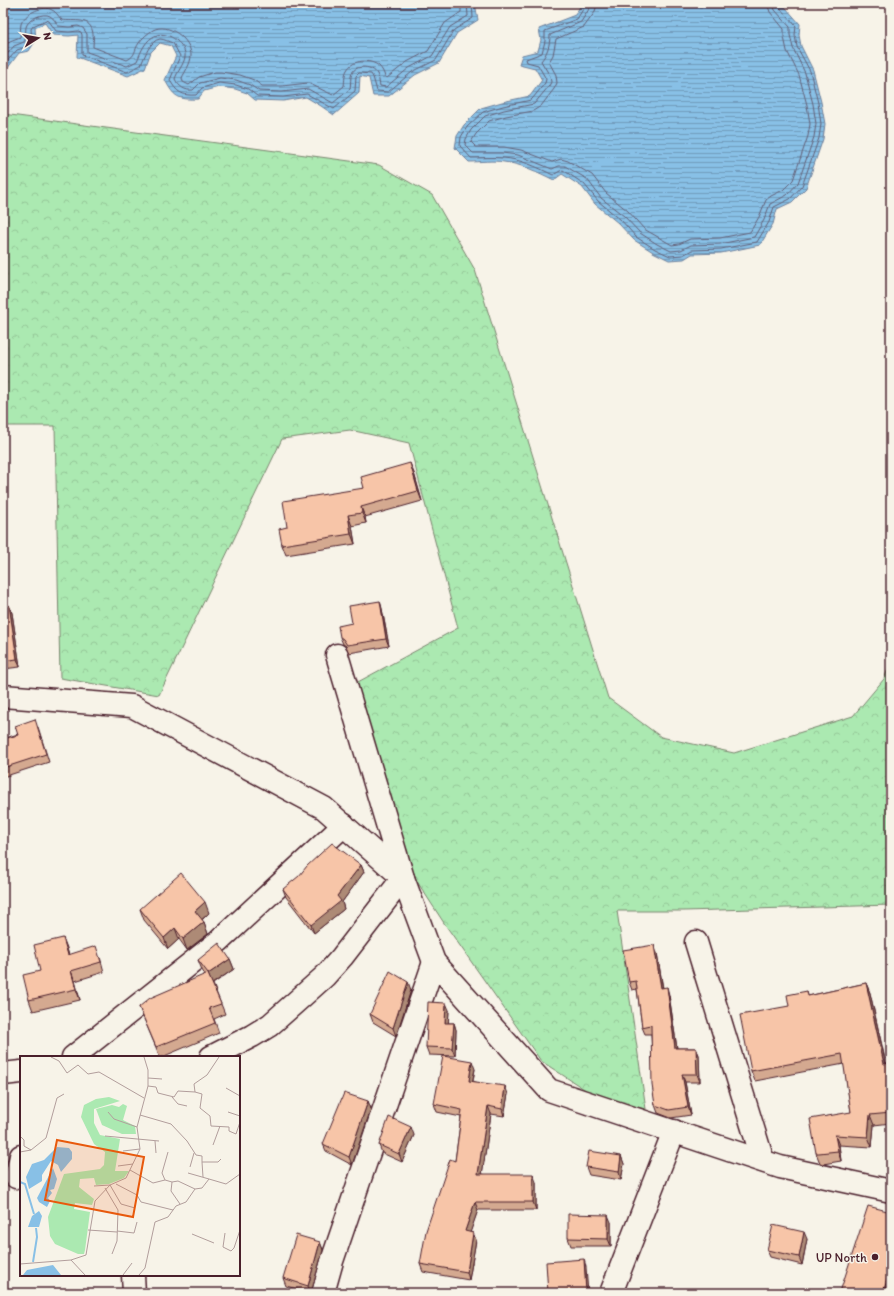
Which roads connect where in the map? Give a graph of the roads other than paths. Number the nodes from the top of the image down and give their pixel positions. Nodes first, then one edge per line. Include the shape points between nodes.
1 (336, 655) dead end
2 (3, 696) edge
3 (344, 825) junction
4 (403, 878) junction
5 (696, 942) dead end
6 (434, 962) junction
7 (74, 1056) edge
8 (213, 1056) edge
9 (20, 1072) edge
10 (3, 1074) edge
11 (674, 1132) junction
12 (20, 1160) edge
13 (764, 1161) junction
14 (16, 1177) dead end
15 (891, 1192) edge
16 (134, 1276) edge
17 (134, 1293) edge
18 (323, 1293) edge
19 (610, 1293) edge

1 - 4 street
2 - 3 street via 132,706 324,808
3 - 4 street
3 - 7 street via 219,941
4 - 6 street
4 - 8 street via 325,976 270,1025
5 - 13 street
6 - 11 street via 549,1090
6 - 18 street
9 - 10 street
11 - 13 street
11 - 19 street
12 - 14 street
13 - 15 street via 780,1167
16 - 17 street

